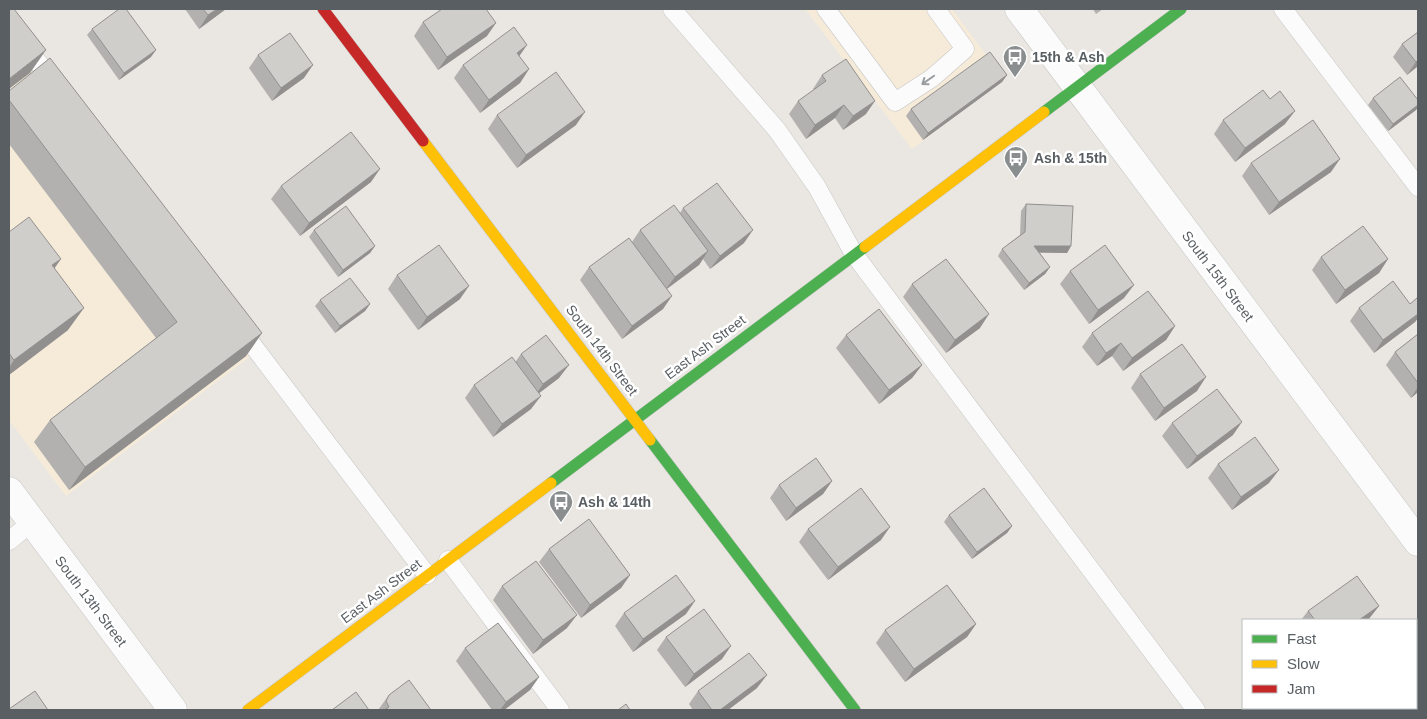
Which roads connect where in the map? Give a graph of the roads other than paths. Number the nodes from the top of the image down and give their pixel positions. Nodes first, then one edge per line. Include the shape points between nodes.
1 (323, 9) edge
2 (672, 9) edge
3 (826, 9) edge
4 (936, 9) edge
5 (1018, 9) edge
6 (1181, 9) edge
7 (1283, 9) edge
8 (9, 24) edge
9 (1076, 87) junction
10 (63, 96) edge
11 (1418, 187) edge
12 (854, 254) junction
13 (226, 310) edge
14 (635, 418) junction
15 (9, 491) edge
16 (32, 522) junction
17 (9, 541) edge
18 (1418, 542) edge
19 (448, 560) junction
20 (427, 575) junction
21 (173, 710) edge
22 (248, 710) edge
23 (560, 710) edge
24 (855, 710) edge
25 (1196, 710) edge

1 - 14 street, South 14th Street
2 - 12 lane via 777,130 816,187
4 -> 3 lane via 965,49 932,78 895,102
5 - 9 street, South 15th Street
6 - 9 street, East Ash Street
7 - 11 lane
8 - 10 lane
9 - 12 street, East Ash Street
9 - 18 street, South 15th Street
12 - 14 street, East Ash Street
12 - 25 lane
13 - 20 lane
14 - 19 street, East Ash Street
14 - 24 street, South 14th Street
15 - 16 street, South 13th Street
16 - 17 lane
16 - 21 street, South 13th Street
19 - 20 street, East Ash Street
19 - 23 lane
20 - 22 street, East Ash Street

